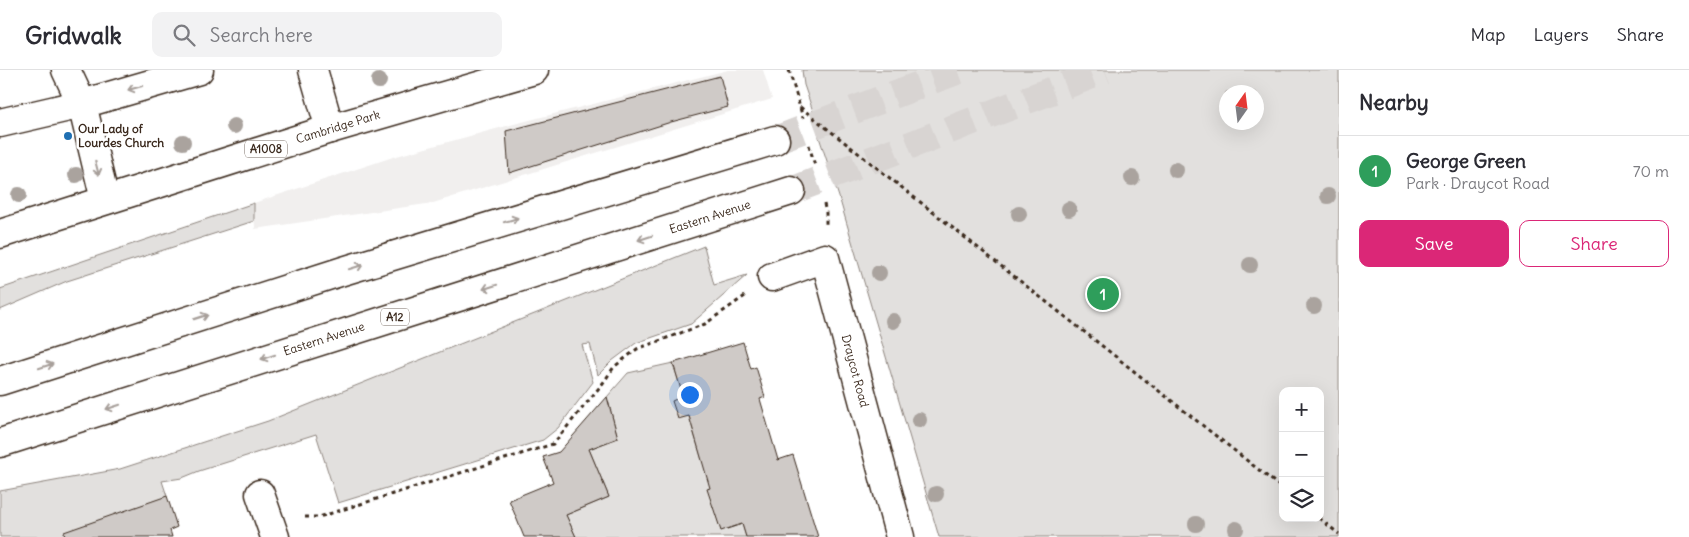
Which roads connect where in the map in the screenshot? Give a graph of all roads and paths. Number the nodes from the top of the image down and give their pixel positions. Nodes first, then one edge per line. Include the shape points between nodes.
1 (66, 70) edge
2 (199, 70) edge
3 (313, 70) edge
4 (534, 70) edge
5 (82, 104) junction
6 (800, 107) dead end
7 (0, 123) edge
8 (330, 129) junction
9 (775, 140) tunnel mouth
10 (791, 191) tunnel mouth
11 (105, 200) junction
12 (0, 234) edge
13 (772, 277) joint
14 (0, 381) edge
15 (0, 443) edge
16 (1279, 486) edge
17 (267, 516) edge
18 (1324, 521) edge
19 (1339, 534) edge
20 (900, 537) edge

1 - 5 main road
2 -> 5 main road
3 - 8 main road
4 - 8 main road, Cambridge Park / A1008
5 - 7 main road
5 -> 11 main road
6 - 16 path
8 - 11 main road, Cambridge Park / A1008
14 -> 9 main road via 343,271
10 -> 15 main road, Eastern Avenue / A12
11 - 12 main road, Cambridge Park / A1008
13 - 17 path via 705,324 637,349 614,367 553,444 319,517
13 - 20 main road, Draycot Road via 824,258
18 - 19 path

